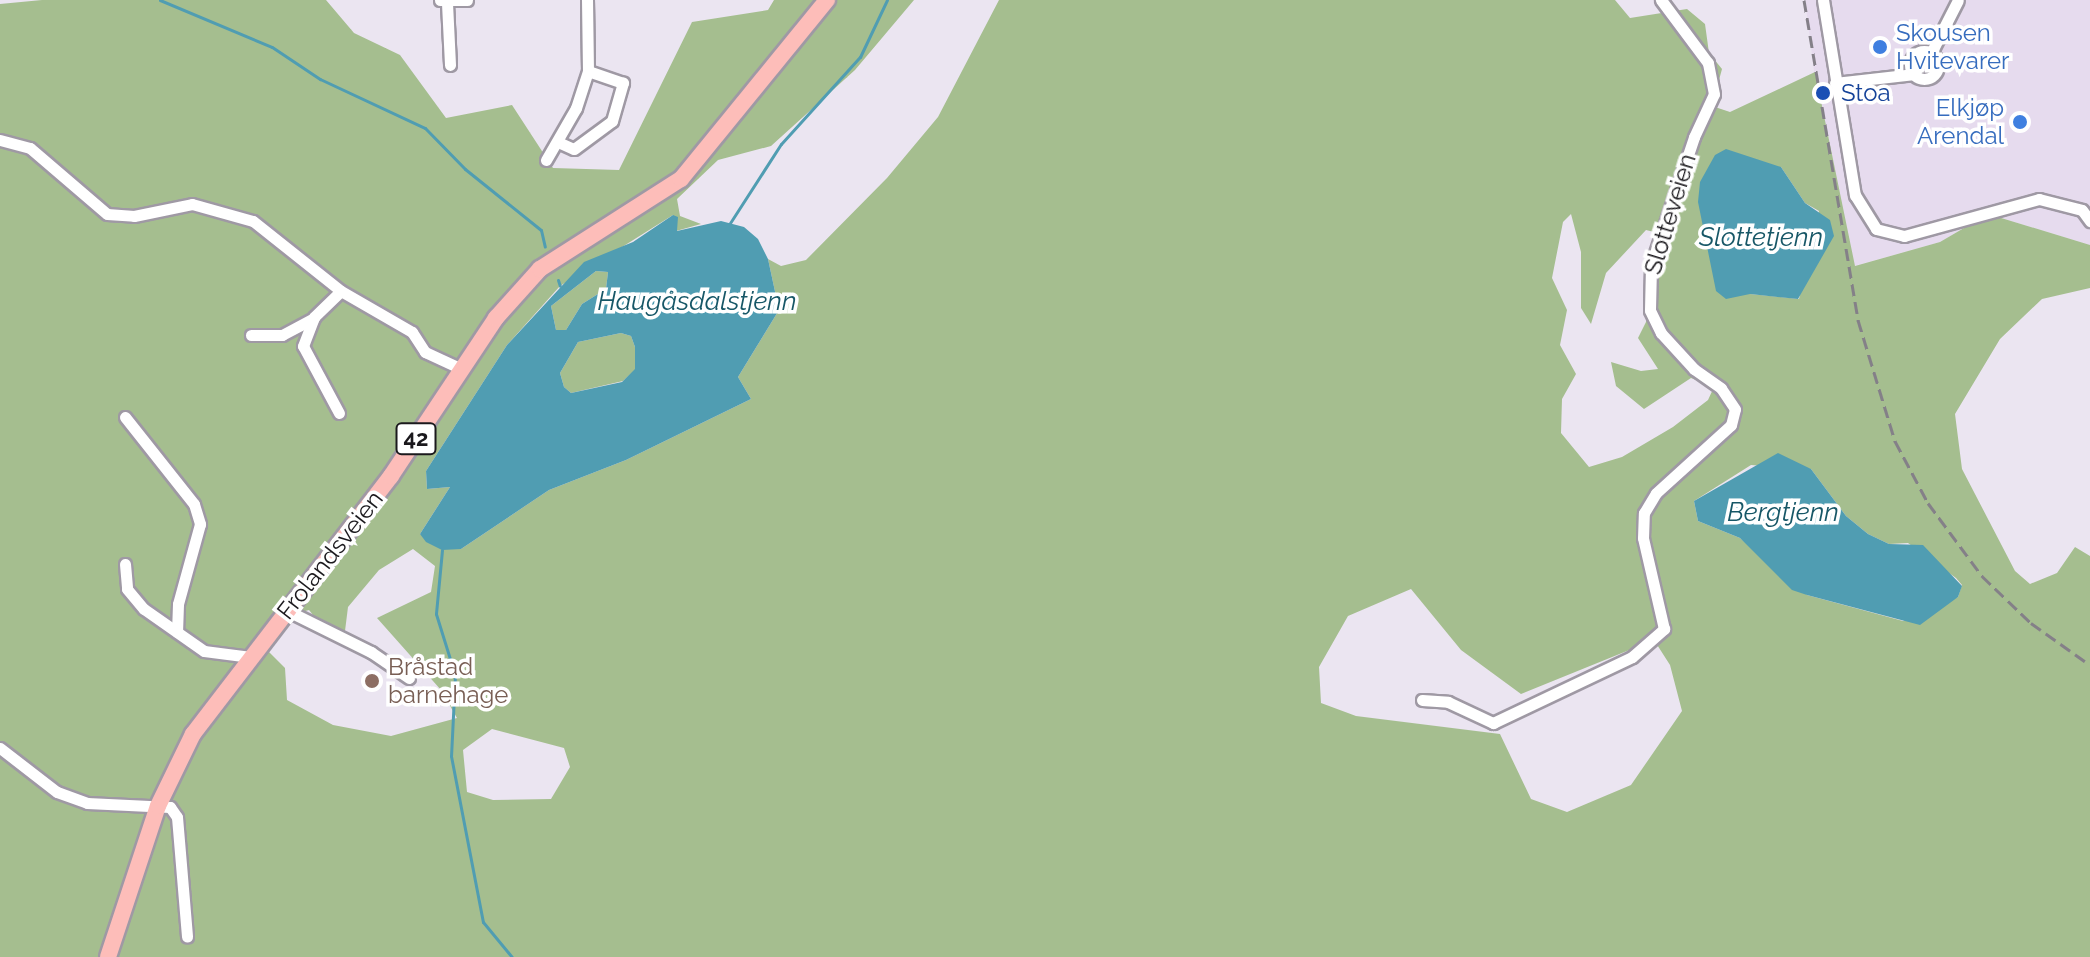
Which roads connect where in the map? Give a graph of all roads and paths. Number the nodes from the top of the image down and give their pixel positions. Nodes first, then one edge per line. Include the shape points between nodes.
1 (467, 0) edge
2 (587, 0) edge
3 (827, 0) edge
4 (1661, 0) edge
5 (1823, 0) edge
6 (1958, 0) edge
7 (444, 2) edge
8 (1931, 53) junction
9 (450, 65) dead end
10 (588, 71) junction
11 (1914, 74) junction
12 (1835, 83) junction
13 (0, 140) edge
14 (558, 142) junction
15 (546, 160) dead end
16 (2090, 221) edge
17 (341, 291) junction
18 (314, 317) junction
19 (251, 335) dead end
20 (462, 369) junction
21 (339, 413) dead end
22 (125, 417) dead end
23 (125, 564) dead end
24 (288, 611) junction
25 (177, 632) junction
26 (251, 657) junction
27 (409, 678) dead end
28 (1422, 700) dead end
29 (0, 748) edge
30 (158, 806) junction
31 (187, 937) dead end
32 (108, 957) edge

1 - 7 street
2 - 10 street
3 - 20 main road, Frolandsveien / 42 via 681,179 540,269 496,318
4 - 28 street, Slotteveien via 1708,63 1714,94 1651,265 1650,310 1661,333 1694,369 1721,388 1735,409 1731,425 1656,493 1644,513 1643,538 1664,629 1632,657 1493,723 1448,702
5 - 12 street
6 - 8 street
7 - 9 street
8 - 11 street via 1913,58
8 - 11 street via 1938,63 1934,74
10 - 14 street
10 - 14 street via 623,83 612,121 574,149
11 - 12 street
12 - 16 street via 1855,195 1876,229 1904,236 2039,199 2082,210
13 - 17 street via 30,148 107,214 134,216 192,204 253,221
14 - 15 street
17 - 18 street
17 - 20 street via 412,332 425,352
18 - 19 street via 282,335
18 - 21 street via 303,346
20 - 24 main road, Frolandsveien / 42 via 391,476
22 - 25 street via 194,504 200,524 178,604
23 - 25 street via 127,589 144,609
24 - 26 main road, Frolandsveien / 42
24 - 27 street via 371,652
25 - 26 street via 204,651
26 - 30 main road, Frolandsveien / 42 via 193,734
29 - 30 street via 57,792 77,800
30 - 31 street via 170,807 177,817
30 - 32 main road, Frolandsveien / 42

